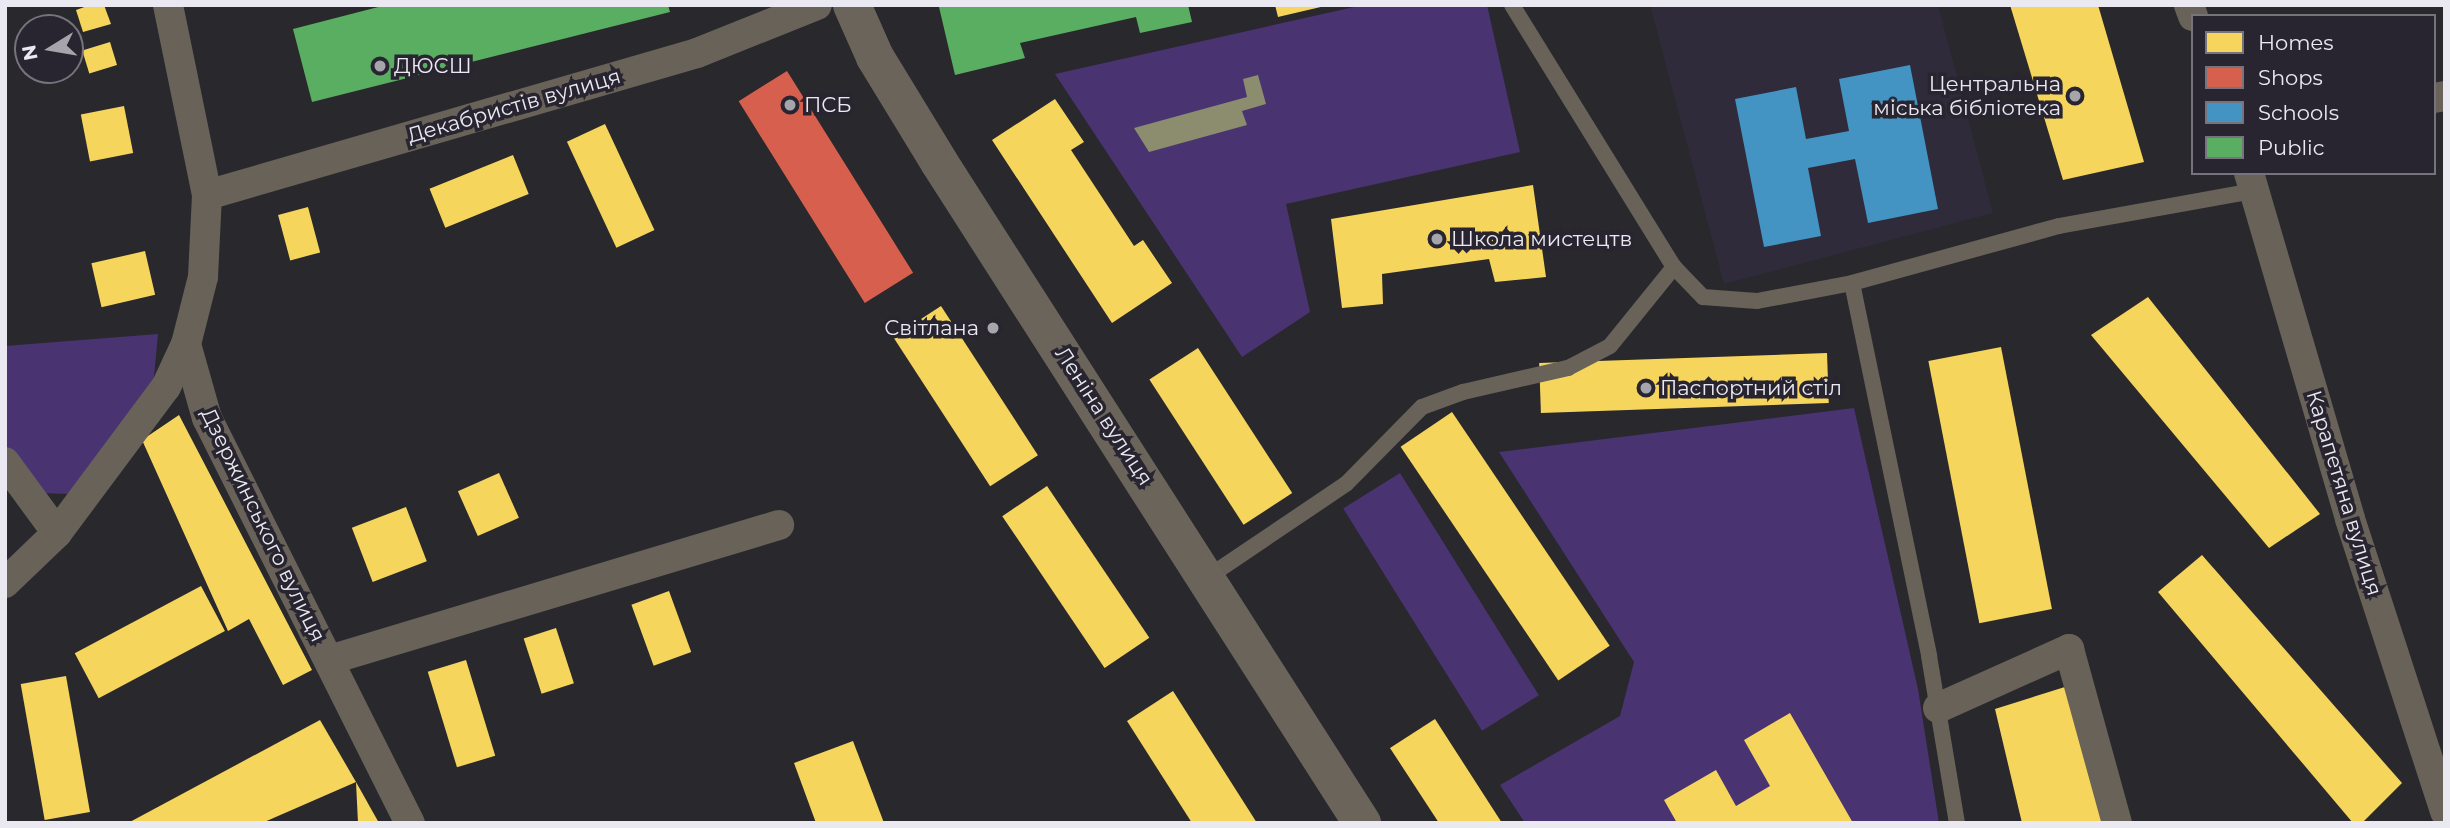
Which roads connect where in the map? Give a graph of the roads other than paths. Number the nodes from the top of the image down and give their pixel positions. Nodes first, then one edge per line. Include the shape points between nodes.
1 (168, 5) edge
2 (817, 5) edge
3 (852, 5) edge
4 (1512, 5) edge
5 (2252, 182) edge
6 (207, 195) junction
7 (1674, 267) junction
8 (1852, 283) junction
9 (186, 344) junction
10 (5, 462) edge
11 (779, 525) dead end
12 (57, 533) junction
13 (1209, 577) junction
14 (5, 583) edge
15 (329, 660) junction
16 (1938, 708) junction
17 (2445, 812) edge
18 (1354, 820) edge
19 (410, 823) edge
20 (1957, 823) edge
21 (2117, 823) edge

1 - 6 street, Дзержинського вулиця
2 - 6 street, Декабристів вулиця via 697,53
3 - 13 main road, Леніна вулиця via 875,57 939,162
4 - 7 lane
5 - 8 lane via 2059,226
5 - 17 street, Карапетяна вулиця via 2350,519
6 - 9 street, Дзержинського вулиця via 203,276
7 - 8 lane via 1703,297 1757,301
7 - 13 lane via 1610,346 1568,368 1463,392 1422,407 1346,484
8 - 16 lane
9 - 12 street via 166,387
9 - 15 street, Дзержинського вулиця via 207,418
10 - 12 street
11 - 15 street
12 - 14 street
13 - 18 main road, Леніна вулиця
15 - 19 street, Дзержинського вулиця
16 - 20 lane
16 - 21 street via 2069,649

